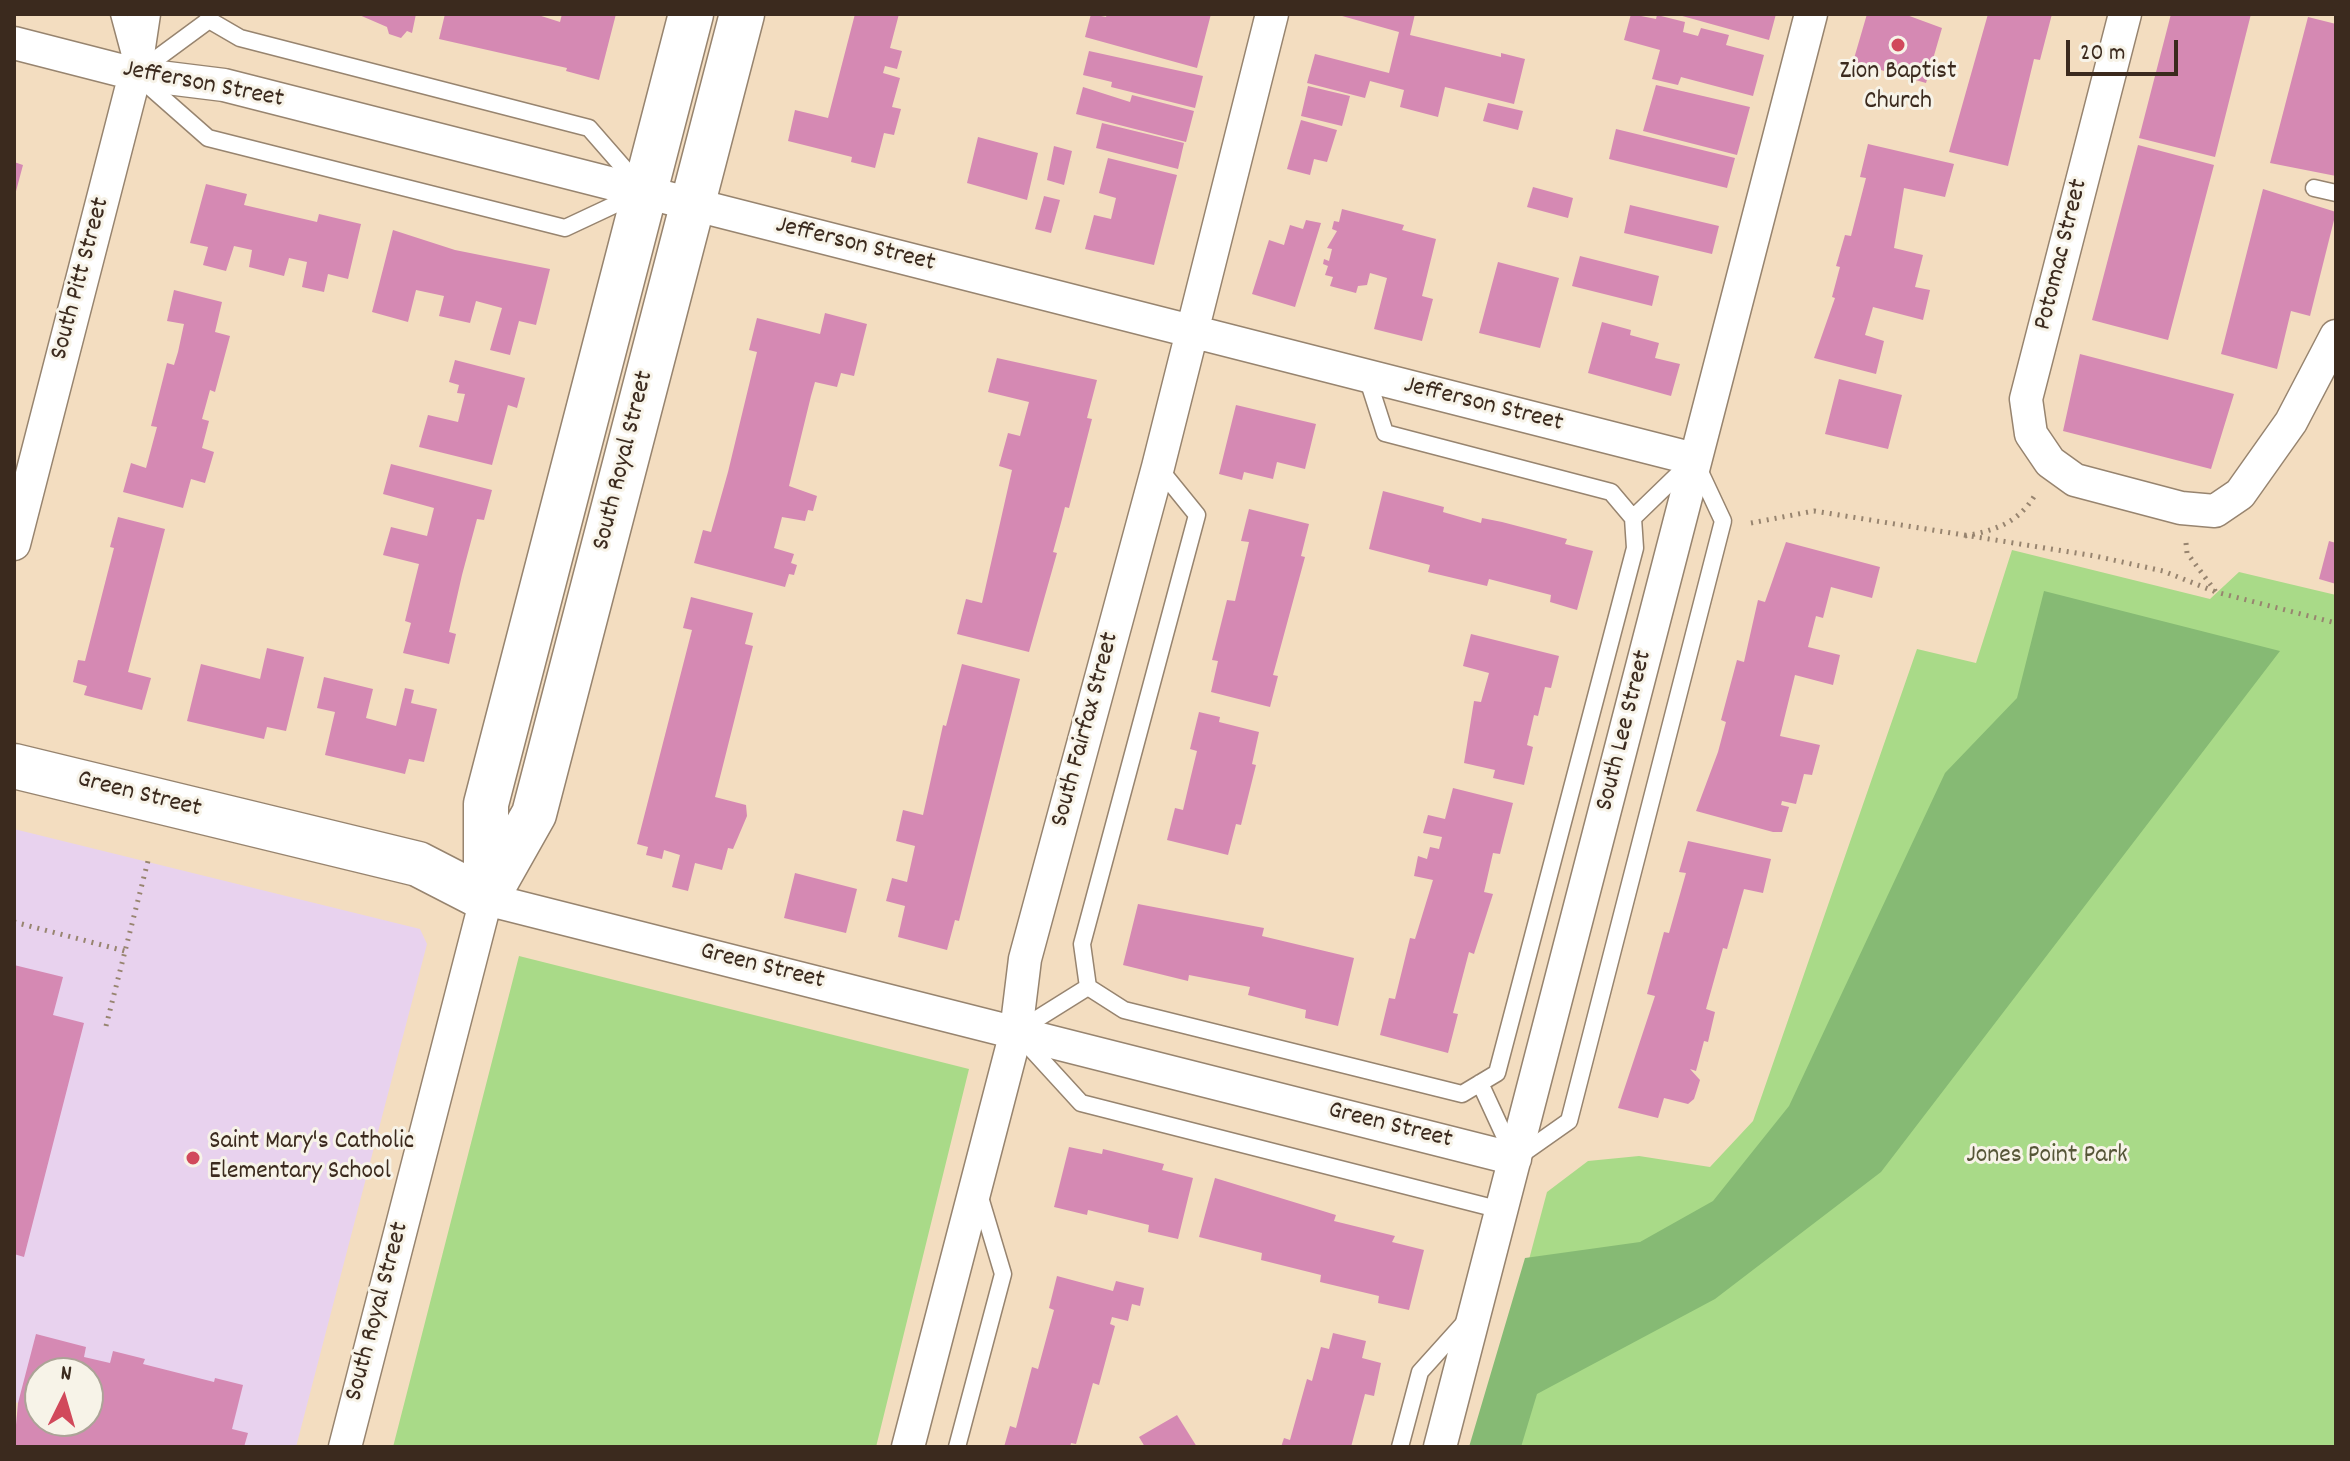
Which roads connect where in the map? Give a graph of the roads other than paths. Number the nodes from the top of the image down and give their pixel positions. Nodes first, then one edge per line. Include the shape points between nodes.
1 (119, 14) edge
2 (144, 14) edge
3 (691, 14) edge
4 (742, 14) edge
5 (1272, 14) edge
6 (1811, 14) edge
7 (2125, 14) edge
8 (208, 17) edge
9 (14, 43) edge
10 (135, 74) junction
11 (2314, 188) dead end
12 (644, 191) junction
13 (2336, 193) edge
14 (692, 204) junction
15 (1192, 333) junction
16 (2336, 336) edge
17 (1367, 377) junction
18 (1694, 459) junction
19 (1158, 467) junction
20 (1633, 518) junction
21 (14, 544) edge
22 (14, 766) edge
23 (486, 899) junction
24 (1088, 987) junction
25 (1016, 1032) junction
26 (1480, 1083) junction
27 (1515, 1159) junction
28 (976, 1186) junction
29 (1501, 1210) junction
30 (1475, 1312) junction
31 (345, 1447) edge
32 (908, 1447) edge
33 (957, 1447) edge
34 (1400, 1447) edge
35 (1440, 1447) edge

1 - 10 lane
2 - 10 street, South Pitt Street
3 - 12 street, South Royal Street
4 - 14 street, South Royal Street
5 - 15 street, South Fairfax Street
6 - 18 street, South Lee Street
7 - 16 street, Potomac Street via 2026,399 2031,434 2062,471 2181,508 2215,511 2240,494 2291,422
8 - 10 lane
8 - 12 lane via 240,38 589,128
9 - 10 street, Jefferson Street
10 - 12 street, Jefferson Street via 224,85
10 - 12 lane via 208,138 565,228
10 - 21 street, South Pitt Street
11 - 13 lane
12 - 14 street, Jefferson Street
12 - 23 street, South Royal Street via 486,804
14 - 15 street, Jefferson Street
14 - 23 street, South Royal Street via 534,814
15 - 17 street, Jefferson Street
15 - 19 street, South Fairfax Street
17 - 18 street, Jefferson Street
17 - 20 lane via 1385,433 1611,492
18 - 20 lane
18 - 27 street, South Lee Street
18 - 27 lane via 1723,521 1688,660 1569,1121
19 - 24 lane via 1197,515 1082,944
19 - 25 street, South Fairfax Street via 1025,959
20 - 26 lane via 1635,548 1497,1073
22 - 23 street, Green Street via 418,864
23 - 25 street, Green Street
23 - 31 street, South Royal Street
24 - 25 lane
24 - 26 lane via 1124,1010 1462,1094
25 - 27 street, Green Street
25 - 28 street, South Fairfax Street
25 - 29 lane via 1081,1103
26 - 27 lane
27 - 29 street, South Lee Street
28 - 32 street, South Fairfax Street
28 - 33 lane via 1003,1274
29 - 30 street, South Lee Street
30 - 34 lane via 1420,1372
30 - 35 street, South Lee Street

